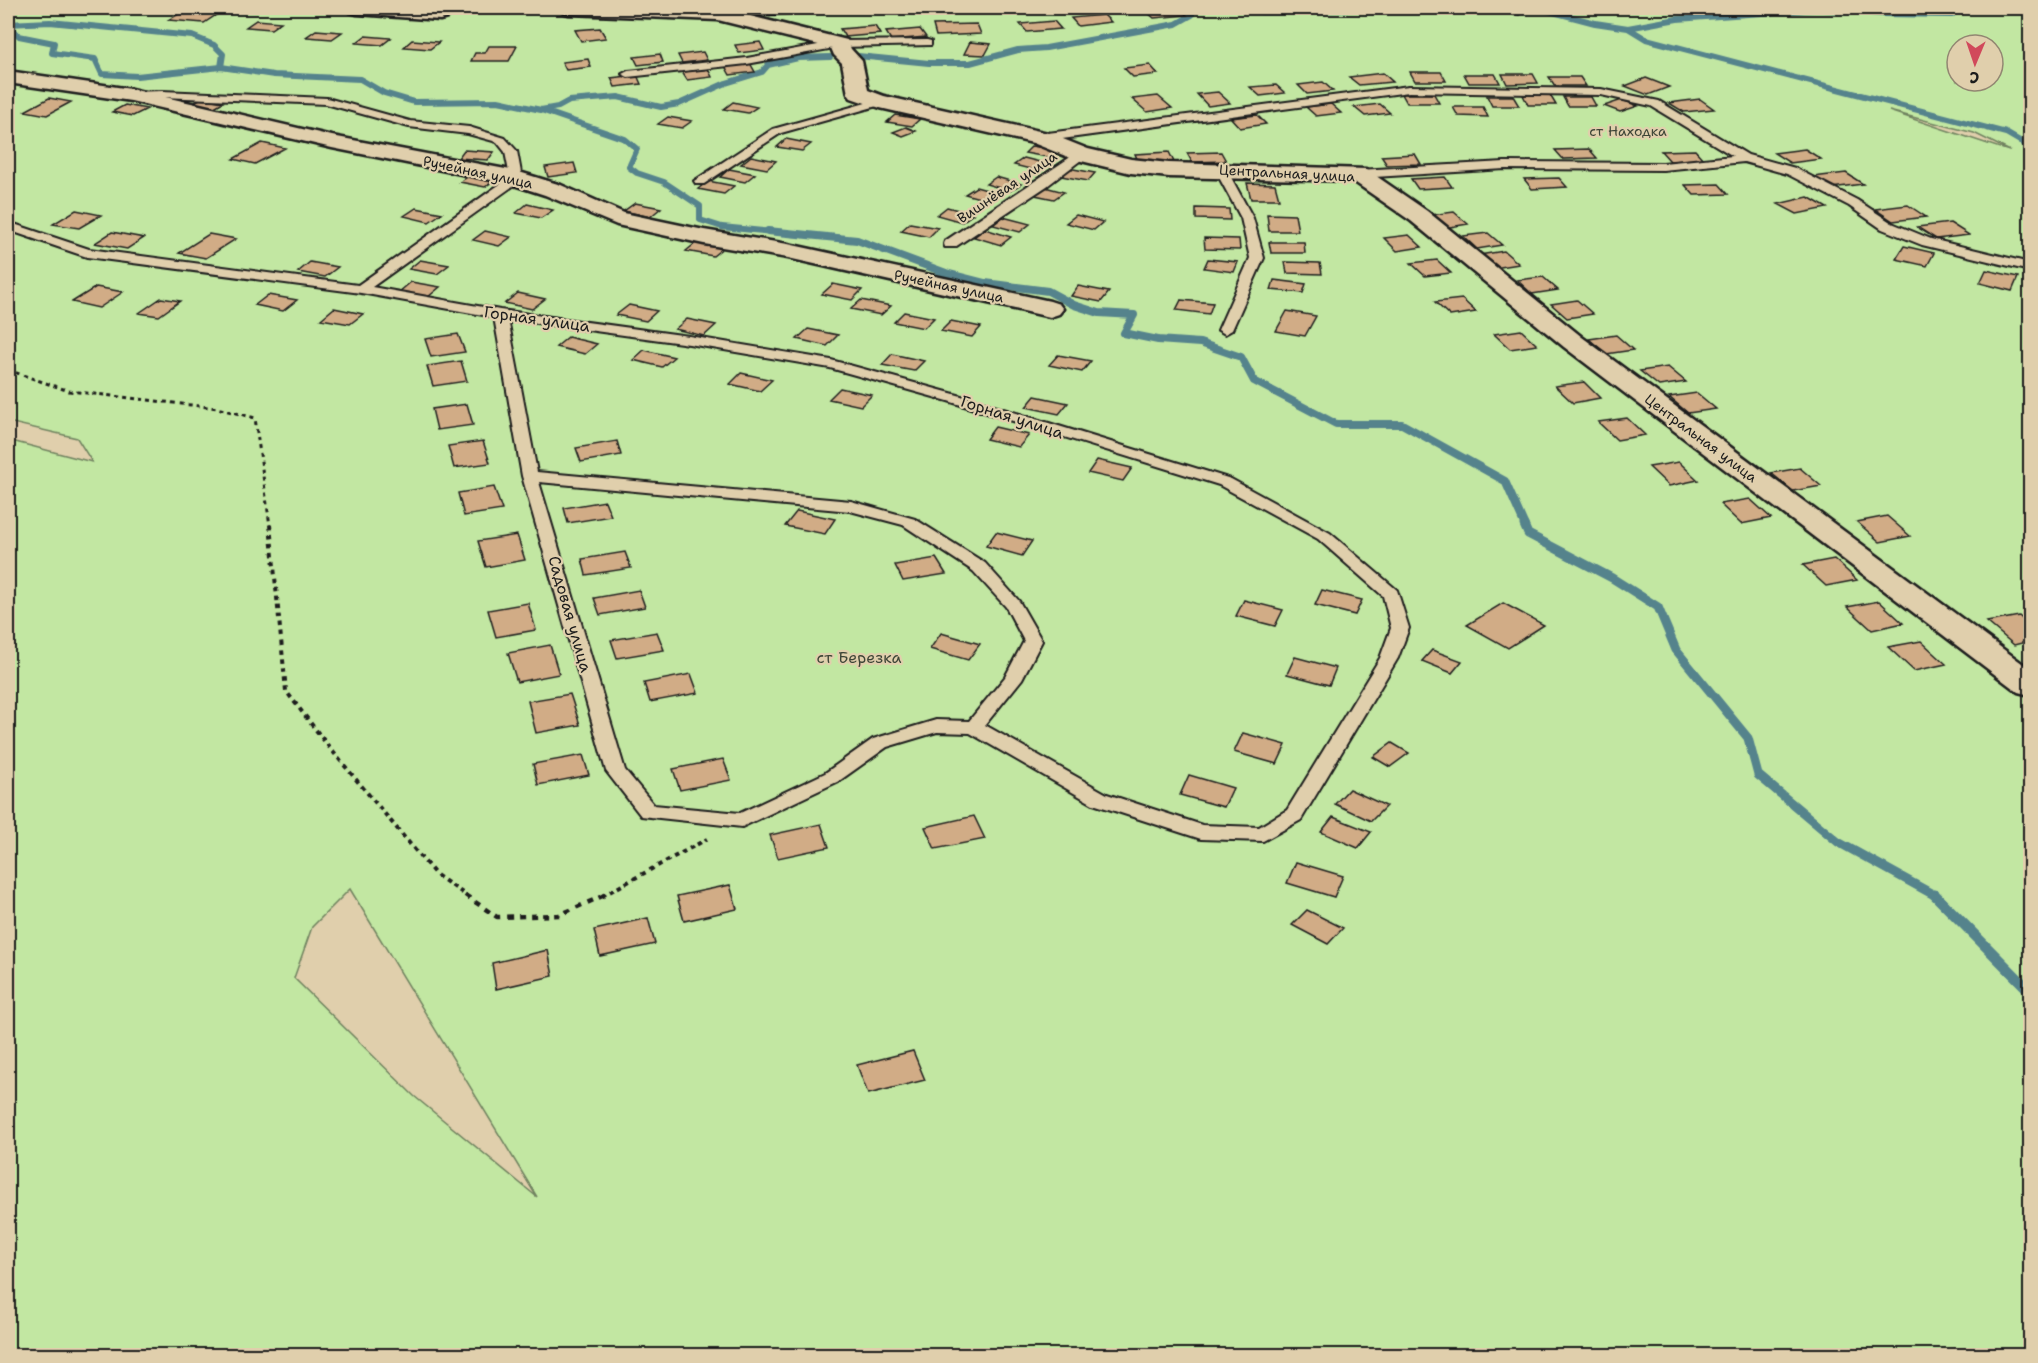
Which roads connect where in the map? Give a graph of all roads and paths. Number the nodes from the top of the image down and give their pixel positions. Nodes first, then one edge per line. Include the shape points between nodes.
1 (357, 8) edge
2 (568, 8) edge
3 (833, 8) edge
4 (440, 14) dead end
5 (718, 14) junction
6 (927, 43) dead end
7 (840, 44) junction
8 (628, 74) dead end
9 (8, 77) edge
10 (131, 95) junction
11 (880, 102) junction
12 (1040, 138) junction
13 (1081, 154) junction
14 (1744, 158) junction
15 (1221, 170) junction
16 (1358, 174) junction
17 (516, 178) junction
18 (700, 181) dead end
19 (8, 226) edge
20 (951, 244) dead end
21 (2031, 267) edge
22 (361, 290) junction
23 (1050, 309) dead end
24 (500, 314) junction
25 (1224, 330) dead end
26 (8, 370) edge
27 (530, 476) junction
28 (2031, 685) edge
29 (974, 727) junction
30 (742, 820) junction

1 - 4 street
2 - 5 street
3 - 5 lane
5 - 7 street
6 - 7 lane
7 - 8 lane via 747,61
7 - 11 street, Центральная улица via 841,51 852,61 858,94
9 - 10 street, Ручейная улица
10 - 17 street, Ручейная улица via 332,142
10 - 17 lane via 327,100 409,124 469,130 501,140 511,151
11 - 12 street, Центральная улица
11 - 18 lane via 777,130
12 - 13 street, Центральная улица
12 - 14 lane via 1409,89 1535,89 1601,92 1655,103
13 - 15 street, Центральная улица via 1131,166
13 - 20 lane, Вишнёвая улица
14 - 16 lane via 1712,165 1510,165
14 - 21 lane via 1791,171 1853,203 1887,226 1927,242
15 - 16 street, Центральная улица
15 - 25 lane via 1246,218 1257,258
16 - 28 street, Центральная улица via 1419,216 1573,342
17 - 22 lane
17 - 23 street, Ручейная улица via 617,218
19 - 22 lane, Горная улица via 87,253
22 - 24 lane, Горная улица
24 - 27 lane, Садовая улица
24 - 29 lane, Горная улица via 831,364 1225,482 1324,536 1391,594 1400,628 1389,658 1294,815 1263,834 1202,832 1100,799
26 - 30 path via 69,391 217,408 255,418 286,691 435,874 497,917 559,915 614,891
27 - 29 lane via 851,506 909,522 979,567 1013,605 1033,641 1013,679
27 - 30 lane, Садовая улица via 616,771 648,811
29 - 30 lane via 936,726 880,743 832,777

